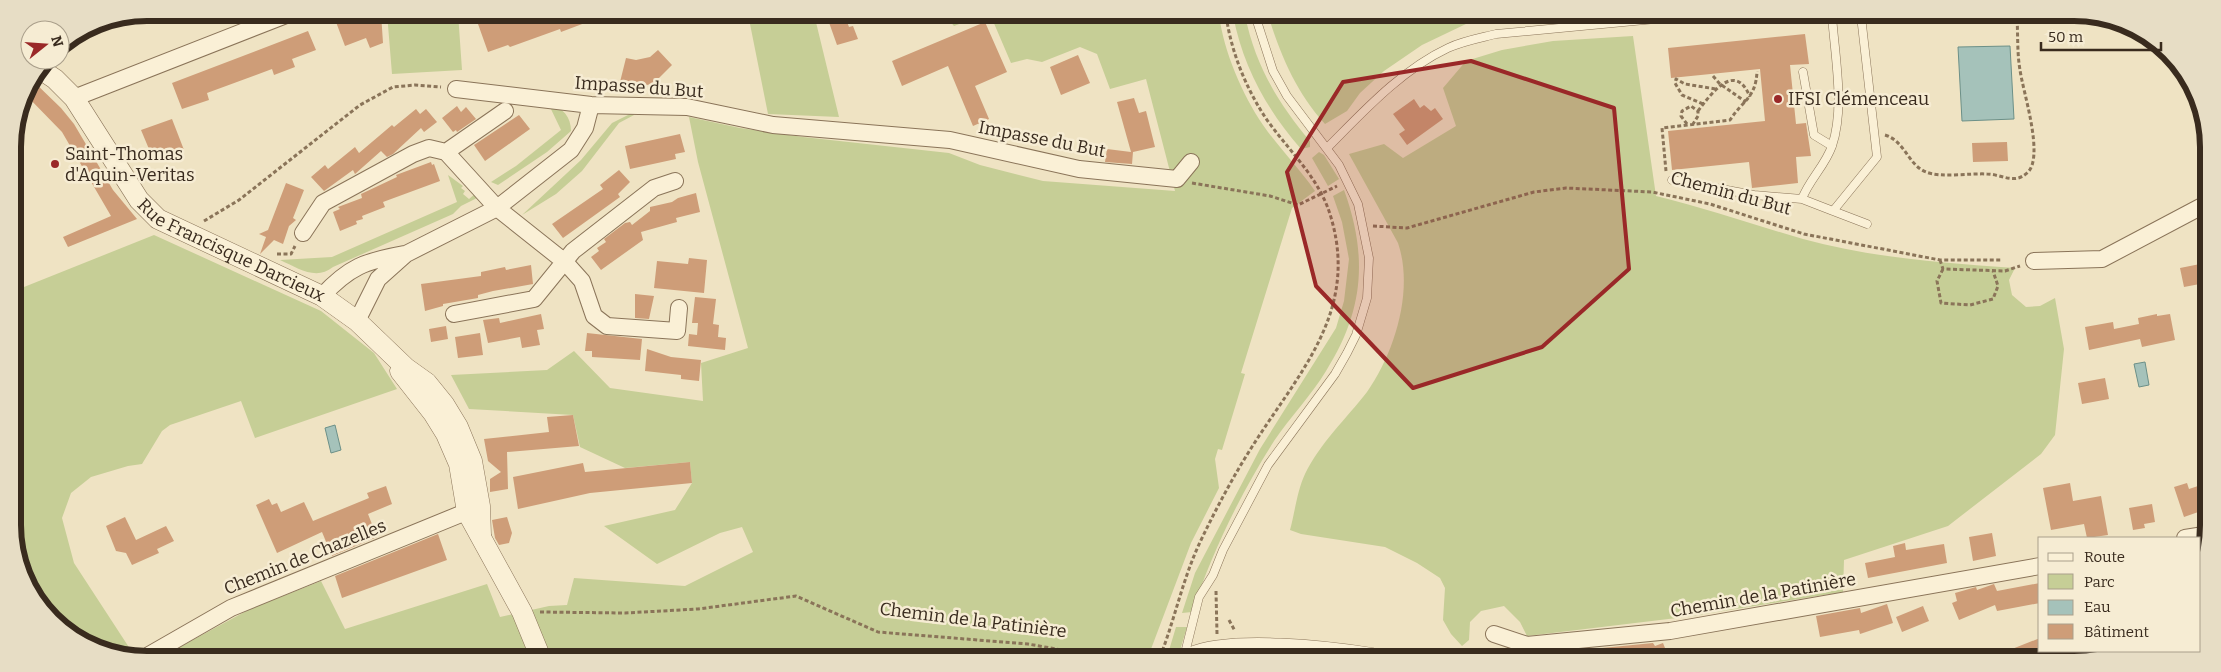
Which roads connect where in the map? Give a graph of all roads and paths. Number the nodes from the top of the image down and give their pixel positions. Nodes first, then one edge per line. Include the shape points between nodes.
1 (1227, 21) edge
2 (1257, 21) edge
3 (1632, 21) edge
4 (1832, 21) edge
5 (1862, 21) edge
6 (2016, 21) edge
7 (268, 22) edge
8 (1758, 70) dead end
9 (1803, 72) dead end
10 (45, 73) edge
11 (1713, 76) dead end
12 (1720, 84) junction
13 (456, 88) joint
14 (1716, 89) junction
15 (1750, 97) junction
16 (74, 98) junction
17 (1746, 102) junction
18 (1703, 104) junction
19 (591, 105) junction
20 (505, 111) dead end
21 (1698, 111) junction
22 (1693, 124) junction
23 (1688, 125) junction
24 (1875, 132) junction
25 (1832, 146) junction
26 (1327, 148) junction
27 (446, 152) junction
28 (1191, 162) dead end
29 (1177, 179) junction
30 (1672, 180) joint
31 (675, 181) dead end
32 (1322, 193) junction
33 (1802, 200) junction
34 (2200, 207) edge
35 (497, 208) junction
36 (1833, 210) junction
37 (1868, 224) dead end
38 (1363, 226) junction
39 (181, 231) junction
40 (303, 233) joint
41 (275, 254) dead end
42 (406, 254) junction
43 (1940, 260) junction
44 (2001, 260) dead end
45 (2034, 261) joint
46 (565, 262) junction
47 (1943, 269) junction
48 (1993, 271) junction
49 (322, 296) junction
50 (679, 308) dead end
51 (454, 314) dead end
52 (357, 322) junction
53 (474, 509) junction
54 (2038, 566) edge
55 (1214, 575) junction
56 (547, 612) dead end
57 (1494, 634) dead end
58 (1162, 650) edge
59 (1186, 650) edge
60 (1218, 650) edge
61 (1236, 650) edge
62 (1279, 650) edge
63 (156, 651) edge
64 (538, 651) edge
65 (1065, 651) edge

1 - 32 path via 1233,46 1265,117 1303,163
2 - 26 lane via 1273,71 1287,96
3 - 26 lane via 1496,34 1456,46 1416,69 1373,101
4 - 25 lane via 1839,110
5 - 24 lane
6 - 24 path via 2020,68 2034,142 2034,161 2028,173 2017,179 1991,174 1928,173 1916,167 1891,137
7 - 16 street
8 - 15 path via 1757,84
9 - 25 lane via 1814,135
10 - 16 street, Rue Francisque Darcieux
11 - 12 path
12 - 14 path
12 - 15 path via 1740,82
12 - 17 path
13 - 19 street, Impasse du But
13 - 39 path via 393,87 360,105 231,206 207,222 192,220
14 - 18 path
14 - 18 path via 1685,84 1676,79 1675,84 1682,95
15 - 17 path
16 - 39 street, Rue Francisque Darcieux via 139,200 158,219
17 - 22 path via 1730,120
18 - 21 path
19 - 29 street, Impasse du But via 687,107 773,125 950,140 1079,169
19 - 35 street via 585,128 571,150
20 - 27 street
21 - 22 path
21 - 23 path via 1691,106 1682,110 1680,116
22 - 23 path
23 - 30 path via 1662,128 1666,171
24 - 36 lane via 1877,157
25 - 33 lane
26 - 38 lane via 1348,180
27 - 35 street
27 - 40 street via 429,148 413,154 323,203
28 - 29 street
29 - 32 path via 1270,196 1298,205
30 - 33 lane
31 - 46 street via 654,188 573,251
32 - 58 path via 1332,218 1338,253 1337,290 1328,325 1249,452 1203,536 1185,574
33 - 36 lane
34 - 45 street via 2102,259
35 - 42 street
35 - 46 street
36 - 37 lane
38 - 43 path, Chemin du But via 1407,228 1534,192 1566,188 1652,192 1710,204 1804,234
38 - 55 lane via 1369,258 1366,298 1356,335 1335,374 1268,465 1223,550
39 - 49 street, Rue Francisque Darcieux
40 - 41 path via 291,254
42 - 49 street via 375,259 347,272
42 - 52 street via 378,279
43 - 44 path, Chemin du But
43 - 47 path
45 - 48 path via 2005,271
46 - 50 street via 582,281 594,316 607,326 677,331
46 - 51 street via 534,299
47 - 48 path
47 - 48 path via 1937,281 1940,303 1970,305 1993,299 1998,286
49 - 52 street, Rue Francisque Darcieux
52 - 53 street, Rue Francisque Darcieux via 384,349 427,383 444,404 472,461
53 - 63 street, Chemin de Chazelles via 231,608
53 - 64 street, Rue Francisque Darcieux via 481,535 522,612
54 - 57 street, Chemin de la Patinière via 1670,631 1527,645
55 - 59 lane via 1199,597
55 - 60 path
56 - 65 path, Chemin de la Patinière via 698,609 796,596 878,632 1028,644
61 - 62 street

